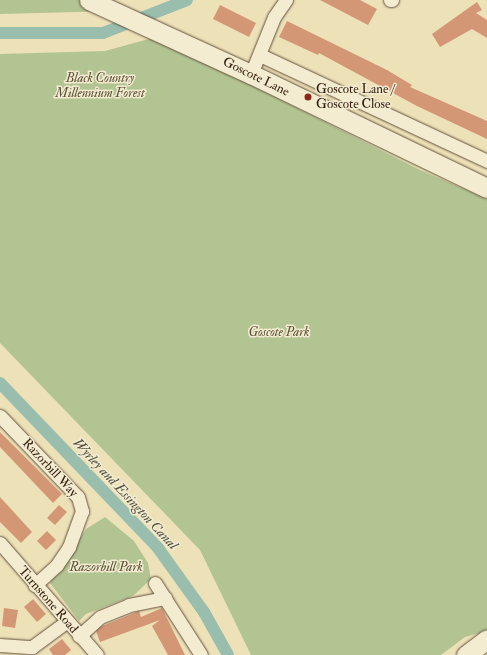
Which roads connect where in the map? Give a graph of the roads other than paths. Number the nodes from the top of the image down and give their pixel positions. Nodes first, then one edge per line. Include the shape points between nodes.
1 (89, 0) edge
2 (286, 0) edge
3 (260, 55) junction
4 (251, 74) junction
5 (427, 135) junction
6 (419, 157) junction
7 (487, 161) edge
8 (487, 188) edge
9 (0, 416) edge
10 (0, 543) edge
11 (154, 583) dead end
12 (35, 585) junction
13 (165, 598) junction
14 (66, 622) junction
15 (79, 636) junction
16 (487, 639) edge
17 (0, 645) edge
18 (97, 655) edge
19 (200, 655) edge
20 (466, 655) edge

1 - 4 street, Goscote Lane
2 - 3 street via 274,17
3 - 4 street
3 - 5 street, Goscote Lane
4 - 6 street, Goscote Lane
5 - 6 street
5 - 7 street, Goscote Lane
6 - 8 street, Goscote Lane
9 - 12 street, Razorbill Way via 78,497 82,511 69,547 57,565
10 - 12 street, Turnstone Road
11 - 13 street
12 - 14 street, Turnstone Road
13 - 15 street via 129,605 100,617
13 - 19 street
14 - 15 street, Turnstone Road
14 - 17 street via 32,647
15 - 18 street, Turnstone Road
16 - 20 street

